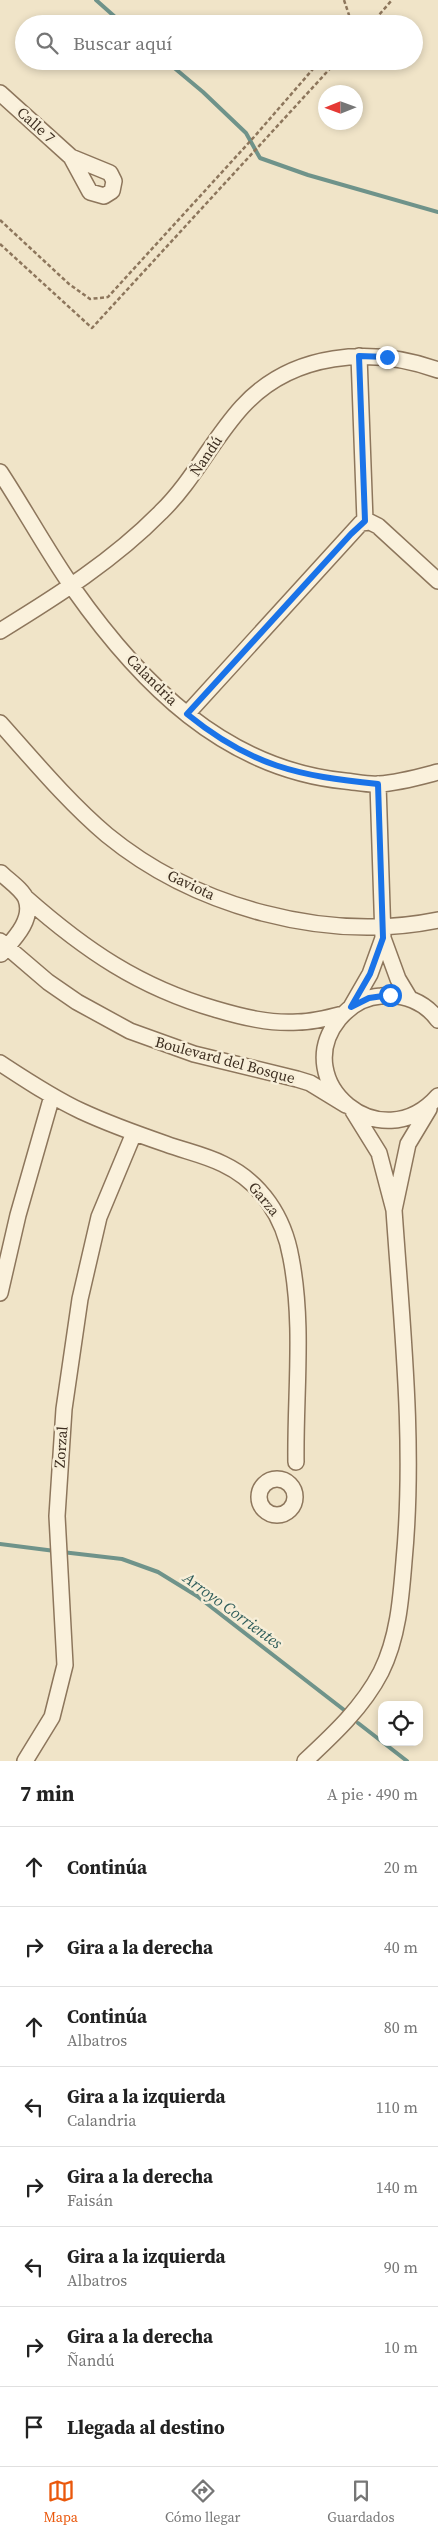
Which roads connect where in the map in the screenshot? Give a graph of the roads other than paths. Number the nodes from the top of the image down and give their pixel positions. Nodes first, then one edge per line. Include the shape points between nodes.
1 (0, 93) edge
2 (71, 157) dead end
3 (359, 356) junction
4 (438, 370) edge
5 (0, 472) edge
6 (363, 522) junction
7 (438, 581) edge
8 (72, 586) junction
9 (0, 631) edge
10 (187, 714) junction
11 (0, 723) edge
12 (438, 772) edge
13 (378, 784) junction
14 (0, 873) edge
15 (26, 898) junction
16 (438, 920) edge
17 (382, 932) junction
18 (2, 948) edge
19 (410, 999) junction
20 (347, 1011) junction
21 (435, 1014) edge
22 (0, 1063) edge
23 (52, 1096) junction
24 (435, 1099) edge
25 (350, 1108) junction
26 (134, 1133) junction
27 (394, 1210) junction
28 (0, 1293) edge
29 (296, 1462) junction
30 (281, 1478) junction
31 (295, 1491) junction
32 (25, 1761) edge
33 (306, 1761) edge

1 - 2 street, Calle 7
3 - 4 street, Ñandú via 397,358
3 - 6 street
3 - 8 street, Ñandú via 330,359 286,372 258,391 231,420 176,497 144,528
5 - 8 street, Calandria
6 - 7 street via 378,526
6 - 10 street
8 - 9 street, Ñandú
8 - 10 street, Calandria via 124,653
10 - 13 street, Calandria via 232,746 274,766 324,779
11 - 17 street, Gaviota via 79,809 108,835 172,878 234,904 274,916
12 - 13 street, Calandria
13 - 17 street
14 - 15 street
15 - 18 street via 26,920
15 - 20 street via 102,959 125,974 174,996 227,1013 278,1022 314,1021
16 - 17 street, Gaviota
17 - 19 street via 398,979
17 - 20 street via 370,974
18 - 25 street, Boulevard del Bosque via 77,1002 130,1031 194,1054 297,1079
19 - 20 street via 379,996
19 - 21 street
20 - 25 street via 330,1033 326,1066 332,1087
22 - 23 street, Garza
23 - 26 street, Garza
23 - 28 street via 18,1215
24 - 25 street, Boulevard del Bosque via 417,1114 398,1120 378,1120
24 - 27 street via 408,1144
25 - 27 street via 379,1153
26 - 29 street, Garza via 224,1164 256,1185 280,1219 291,1256 299,1314
26 - 32 street, Zorzal via 99,1217 80,1299 64,1409 58,1516 65,1665 52,1718
27 - 33 street via 410,1445 401,1601 390,1651 373,1686 358,1708
29 - 30 street via 292,1472
29 - 31 street, Garza
30 - 31 street
30 - 31 street via 266,1482 260,1490 260,1504 267,1512 282,1515 290,1510 295,1501

